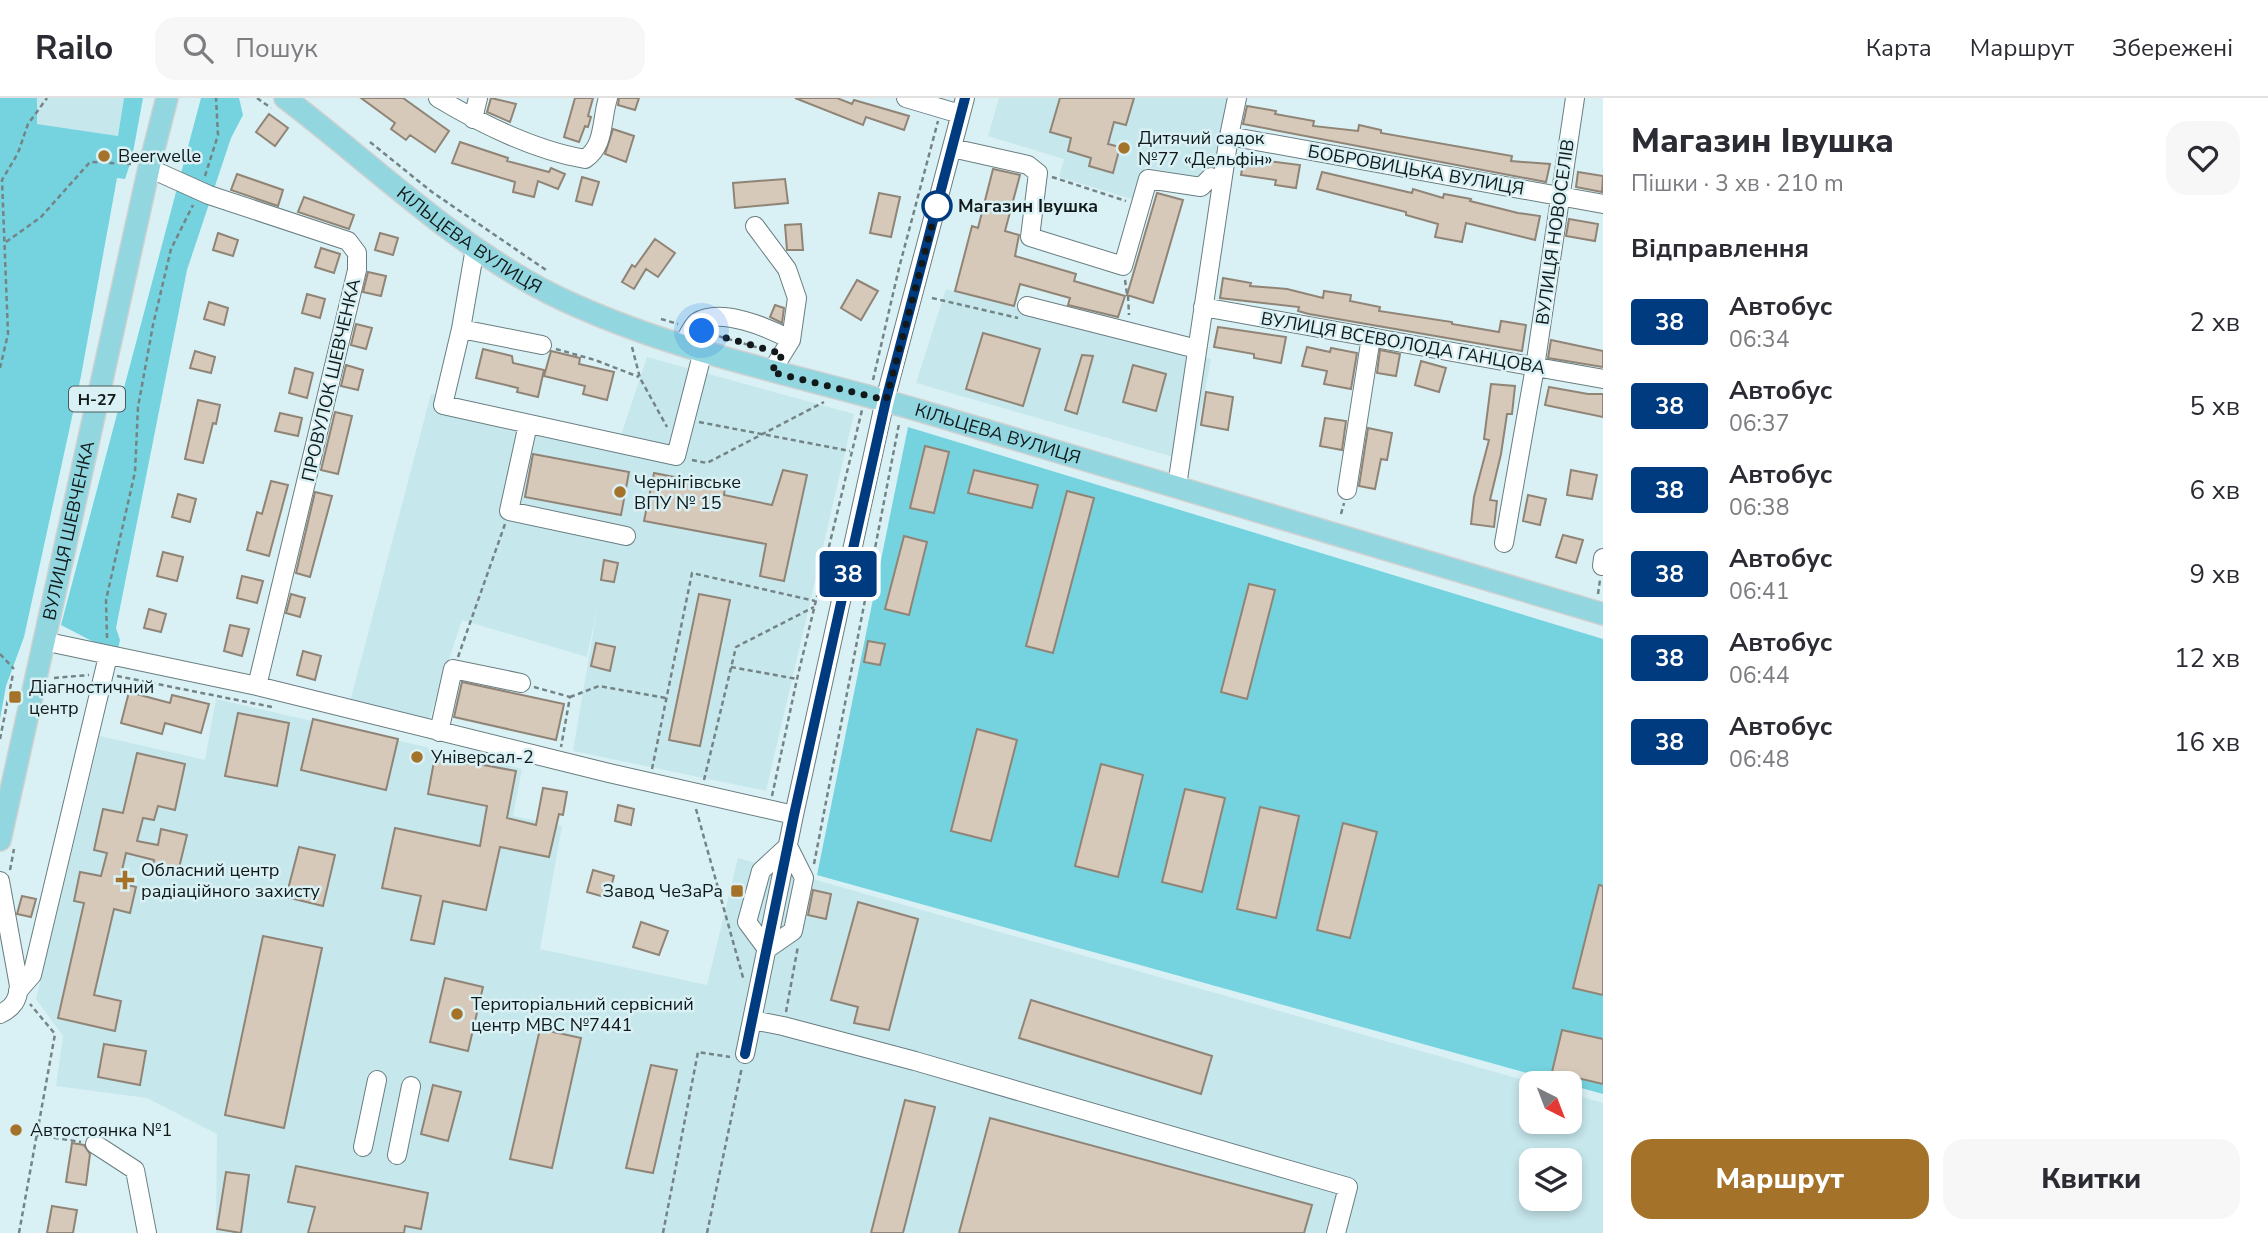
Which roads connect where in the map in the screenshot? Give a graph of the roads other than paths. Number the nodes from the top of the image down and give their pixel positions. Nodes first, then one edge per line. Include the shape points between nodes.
1 (167, 98) edge
2 (285, 98) edge
3 (438, 98) edge
4 (478, 98) edge
5 (608, 98) edge
6 (906, 98) edge
7 (1237, 98) edge
8 (1575, 98) edge
9 (962, 106) edge
10 (473, 118) junction
11 (1229, 136) junction
12 (952, 148) junction
13 (140, 166) junction
14 (1193, 170) dead end
15 (1217, 179) junction
16 (1561, 197) junction
17 (1603, 204) edge
18 (755, 226) dead end
19 (475, 248) junction
20 (1027, 306) road end
21 (1203, 307) junction
22 (461, 329) junction
23 (1371, 337) junction
24 (693, 342) junction
25 (542, 345) road end
26 (1197, 349) junction
27 (782, 355) junction
28 (1535, 367) junction
29 (1603, 379) edge
30 (886, 400) junction
31 (528, 424) junction
32 (1177, 486) junction
33 (1347, 490) dead end
34 (626, 536) dead end
35 (1504, 543) dead end
36 (1603, 614) edge
37 (43, 641) junction
38 (107, 665) junction
39 (521, 683) road end
40 (257, 686) junction
41 (439, 732) junction
42 (794, 815) junction
43 (0, 840) edge
44 (0, 881) edge
45 (19, 991) junction
46 (0, 1014) edge
47 (752, 1020) junction
48 (745, 1056) road end
49 (377, 1080) dead end
50 (411, 1086) dead end
51 (95, 1144) road end
52 (363, 1147) dead end
53 (397, 1155) dead end
54 (147, 1233) edge
55 (1336, 1233) edge

1 - 13 main road, ВУЛИЦЯ ШЕВЧЕНКА / Н-27
2 - 19 main road, КІЛЬЦЕВА ВУЛИЦЯ
3 - 10 street
4 - 10 street
5 - 10 street via 599,144 585,159 535,146
6 - 9 street via 942,108
7 - 11 street
8 - 16 street, ВУЛИЦЯ НОВОСЕЛІВ
9 - 12 street
11 - 15 street
11 - 16 street, БОБРОВИЦЬКА ВУЛИЦЯ
12 - 15 street via 1028,165 1038,173 1030,237 1123,266 1148,179 1202,187
12 - 30 street
13 - 37 main road, ВУЛИЦЯ ШЕВЧЕНКА / Н-27
13 - 40 street, ПРОВУЛОК ШЕВЧЕНКА via 348,241 357,253 357,270
14 - 15 street
15 - 21 street
16 - 17 street, БОБРОВИЦЬКА ВУЛИЦЯ
16 - 28 street, ВУЛИЦЯ НОВОСЕЛІВ
18 - 27 street via 787,269 797,298
19 - 22 street
19 - 24 main road, КІЛЬЦЕВА ВУЛИЦЯ via 550,293 654,338
20 - 26 street
21 - 23 street, ВУЛИЦЯ ВСЕВОЛОДА ГАНЦОВА
21 - 26 street
22 - 25 street
22 - 31 street via 443,405
23 - 28 street, ВУЛИЦЯ ВСЕВОЛОДА ГАНЦОВА
23 - 33 street
24 - 27 main road, КІЛЬЦЕВА ВУЛИЦЯ
24 - 27 street via 695,324 709,317 742,320 771,329
24 - 31 street via 685,420 676,456
26 - 32 street
27 - 30 main road, КІЛЬЦЕВА ВУЛИЦЯ
28 - 29 street, ВУЛИЦЯ ВСЕВОЛОДА ГАНЦОВА
28 - 35 street, ВУЛИЦЯ НОВОСЕЛІВ
30 - 32 main road, КІЛЬЦЕВА ВУЛИЦЯ
30 - 42 street
31 - 34 street via 509,511
32 - 36 main road, КІЛЬЦЕВА ВУЛИЦЯ
37 - 38 street
37 - 43 main road, ВУЛИЦЯ ШЕВЧЕНКА / Н-27
38 - 40 street
38 - 45 street via 32,975
39 - 41 street via 453,669
40 - 41 street
41 - 42 street via 649,782 698,801
42 - 47 street
44 - 45 street
45 - 46 street via 14,1004
47 - 48 street
47 - 55 street via 928,1065 1348,1187
49 - 52 street
50 - 53 street
51 - 54 street via 135,1170

